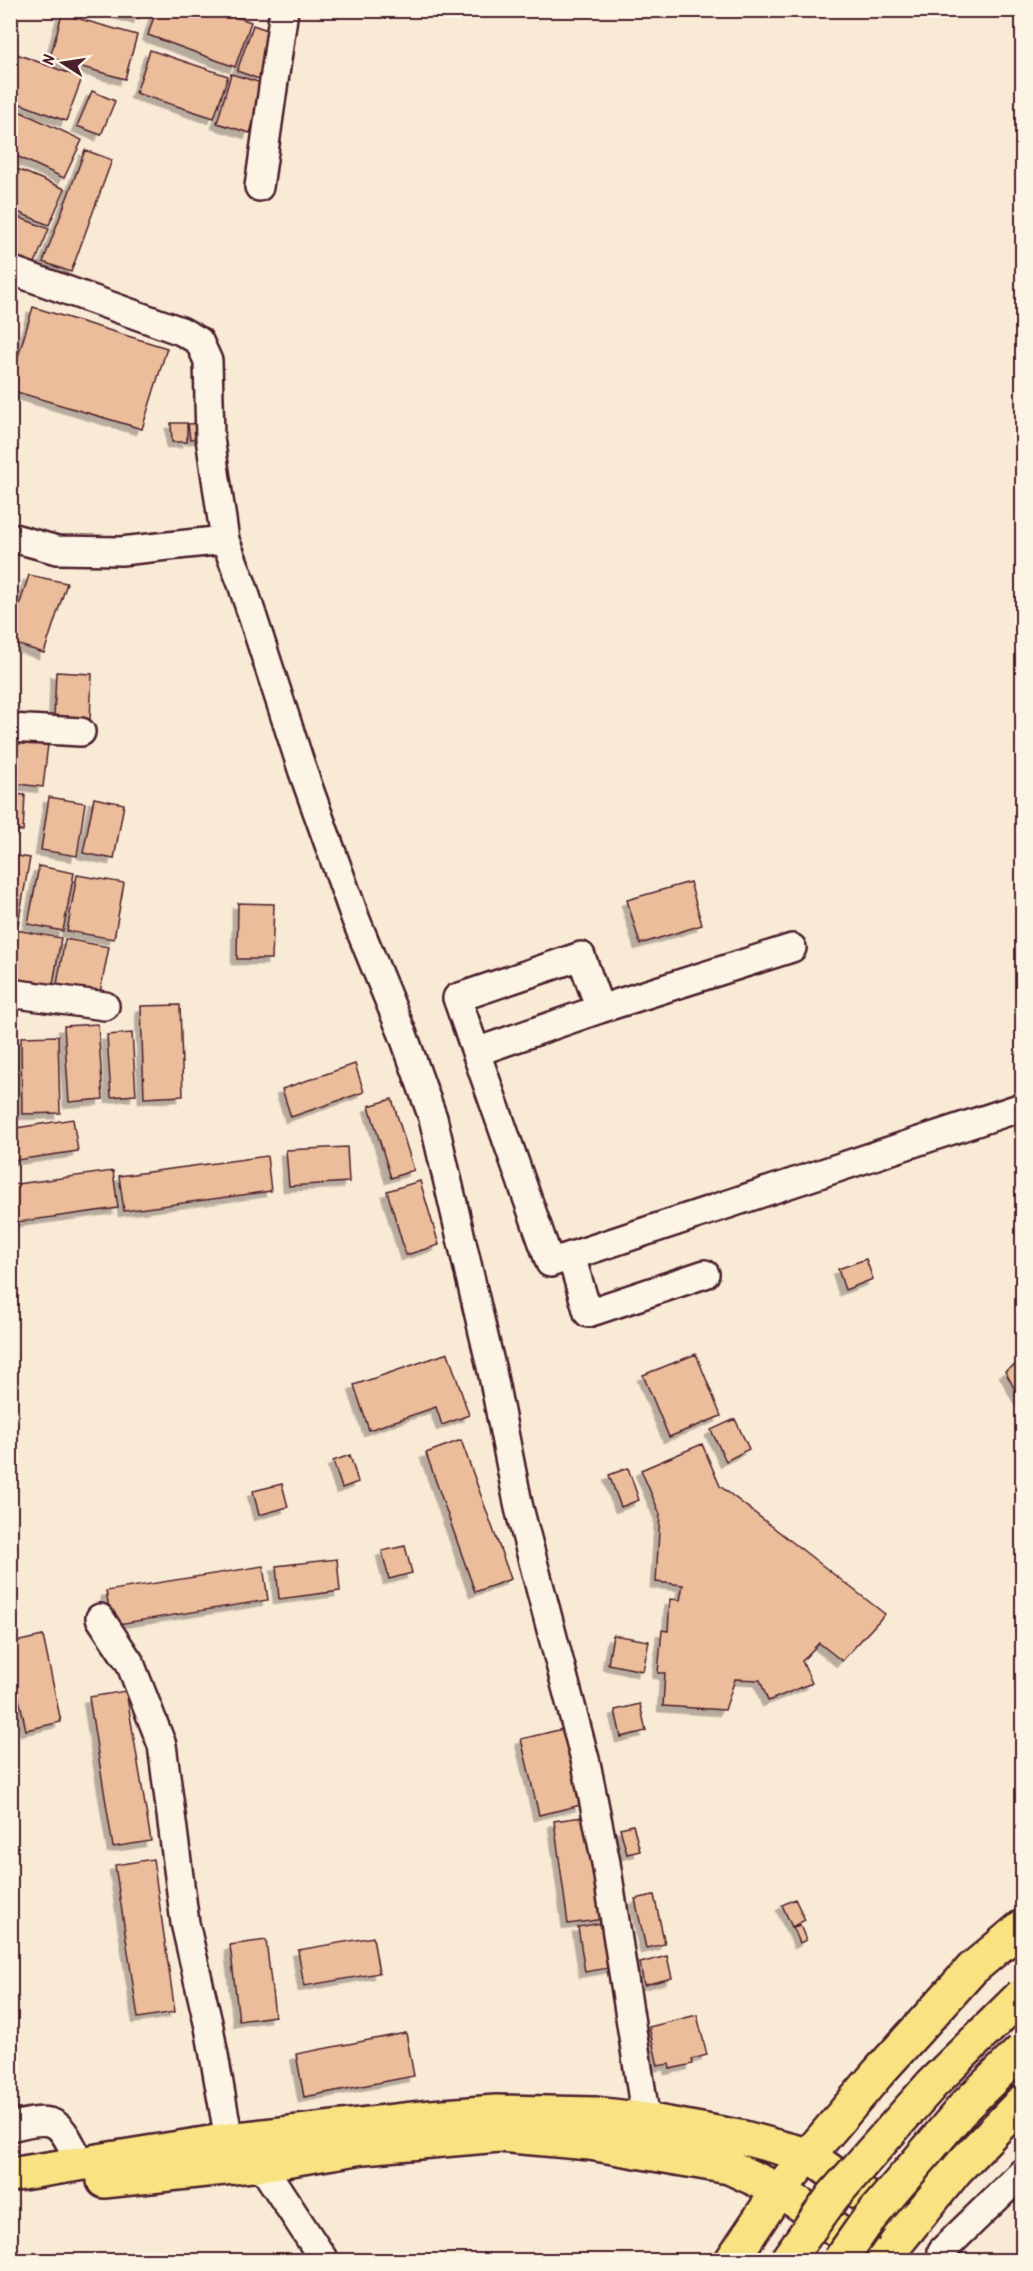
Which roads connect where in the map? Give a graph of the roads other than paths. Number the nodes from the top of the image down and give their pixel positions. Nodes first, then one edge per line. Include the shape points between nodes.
1 (284, 10) edge
2 (259, 187) dead end
3 (10, 270) edge
4 (10, 537) edge
5 (225, 540) junction
6 (10, 728) edge
7 (81, 732) dead end
8 (792, 948) dead end
9 (10, 993) edge
10 (105, 1006) dead end
11 (600, 1009) junction
12 (476, 1052) junction
13 (1023, 1107) edge
14 (571, 1256) junction
15 (705, 1274) dead end
16 (99, 1618) dead end
17 (1023, 1927) edge
18 (1023, 1995) edge
19 (1023, 2050) edge
20 (1023, 2102) edge
21 (646, 2120) junction
22 (10, 2127) edge
23 (229, 2140) junction
24 (808, 2155) junction
25 (81, 2164) junction
26 (261, 2164) junction
27 (1023, 2174) edge
28 (10, 2175) edge
29 (779, 2190) junction
30 (10, 2195) edge
31 (909, 2228) junction
32 (947, 2256) edge
33 (324, 2260) edge
34 (732, 2260) edge
35 (787, 2260) edge
36 (840, 2260) edge
37 (876, 2260) edge
38 (883, 2260) edge

1 - 2 street
3 - 5 street via 181,331 199,341 208,361 210,438
4 - 5 street via 57,550 121,550
5 - 21 street via 356,920 433,1118 492,1371 519,1508 586,1763 606,1863
6 - 7 street
8 - 11 street
9 - 10 street
11 - 12 street
11 - 12 street via 581,956 457,998
12 - 14 street via 550,1263
13 - 14 street
14 - 15 street via 588,1313
16 - 23 street via 130,1663 162,1745 185,1923
17 - 24 main road via 972,1969
18 - 35 main road, bridge via 932,2084 833,2196
19 - 36 main road, bridge via 965,2106 868,2220
20 - 31 main road via 956,2170
21 - 23 main road via 596,2114 496,2112
21 - 24 main road via 744,2138
22 - 25 street via 35,2120 55,2122
23 - 25 main road
24 - 29 main road
24 - 31 main road
25 - 28 main road
26 - 29 main road via 363,2147 499,2135 590,2143 719,2165
26 - 30 main road
26 - 33 street
27 - 32 street
29 - 34 main road
29 - 37 main road
31 - 32 street
31 - 38 main road

